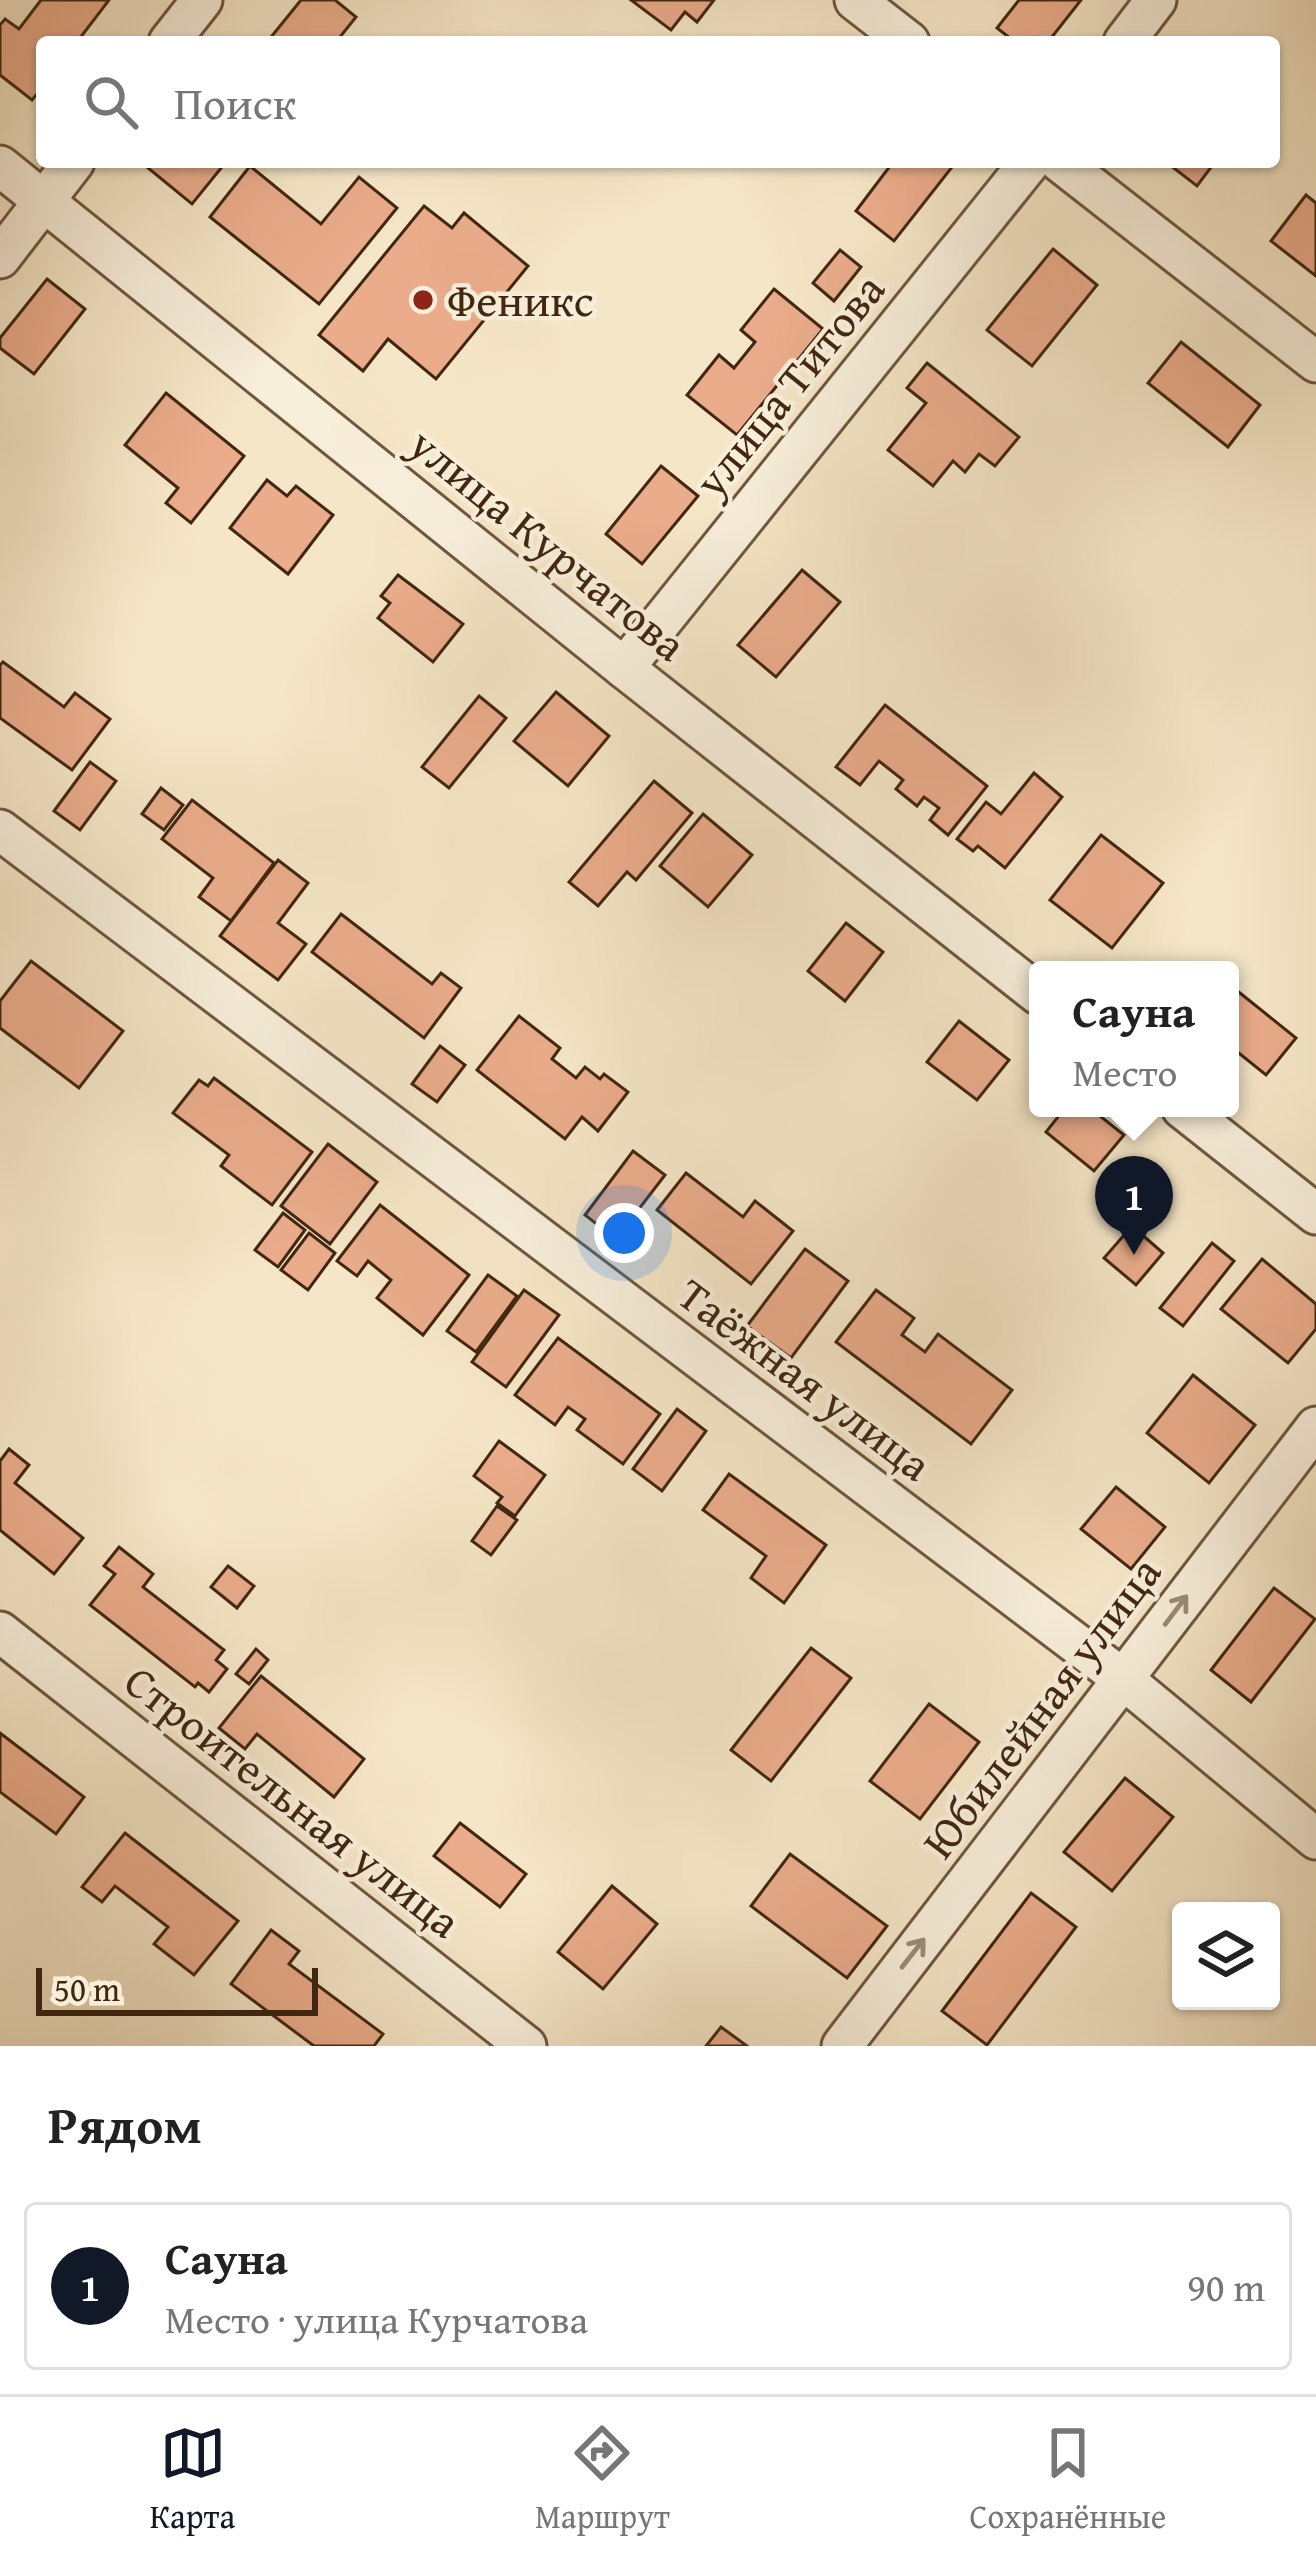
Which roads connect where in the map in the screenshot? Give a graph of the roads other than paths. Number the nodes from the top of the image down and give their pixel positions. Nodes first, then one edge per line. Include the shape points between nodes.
1 (202, 0) edge
2 (855, 0) edge
3 (1156, 0) edge
4 (174, 36) edge
5 (900, 36) edge
6 (1129, 36) edge
7 (0, 166) edge
8 (69, 168) edge
9 (1025, 168) edge
10 (1068, 168) edge
11 (44, 200) junction
12 (0, 258) edge
13 (1316, 362) edge
14 (624, 668) junction
15 (0, 830) edge
16 (1029, 987) edge
17 (1193, 1117) edge
18 (1316, 1214) edge
19 (1316, 1426) edge
20 (0, 1632) edge
21 (1123, 1679) junction
22 (1316, 1839) edge
23 (526, 2046) edge
24 (842, 2046) edge

1 - 4 street
2 - 5 street
3 - 6 street
7 - 11 street, улица Курчатова
8 - 11 street
9 - 14 street, улица Титова
10 - 13 street
11 - 12 street
11 - 14 street, улица Курчатова
14 - 16 street, улица Курчатова
15 - 21 street, Таёжная улица
17 - 18 street
21 -> 19 street, Юбилейная улица
20 - 23 street, Строительная улица
21 - 22 street, Таёжная улица
24 -> 21 street, Юбилейная улица

